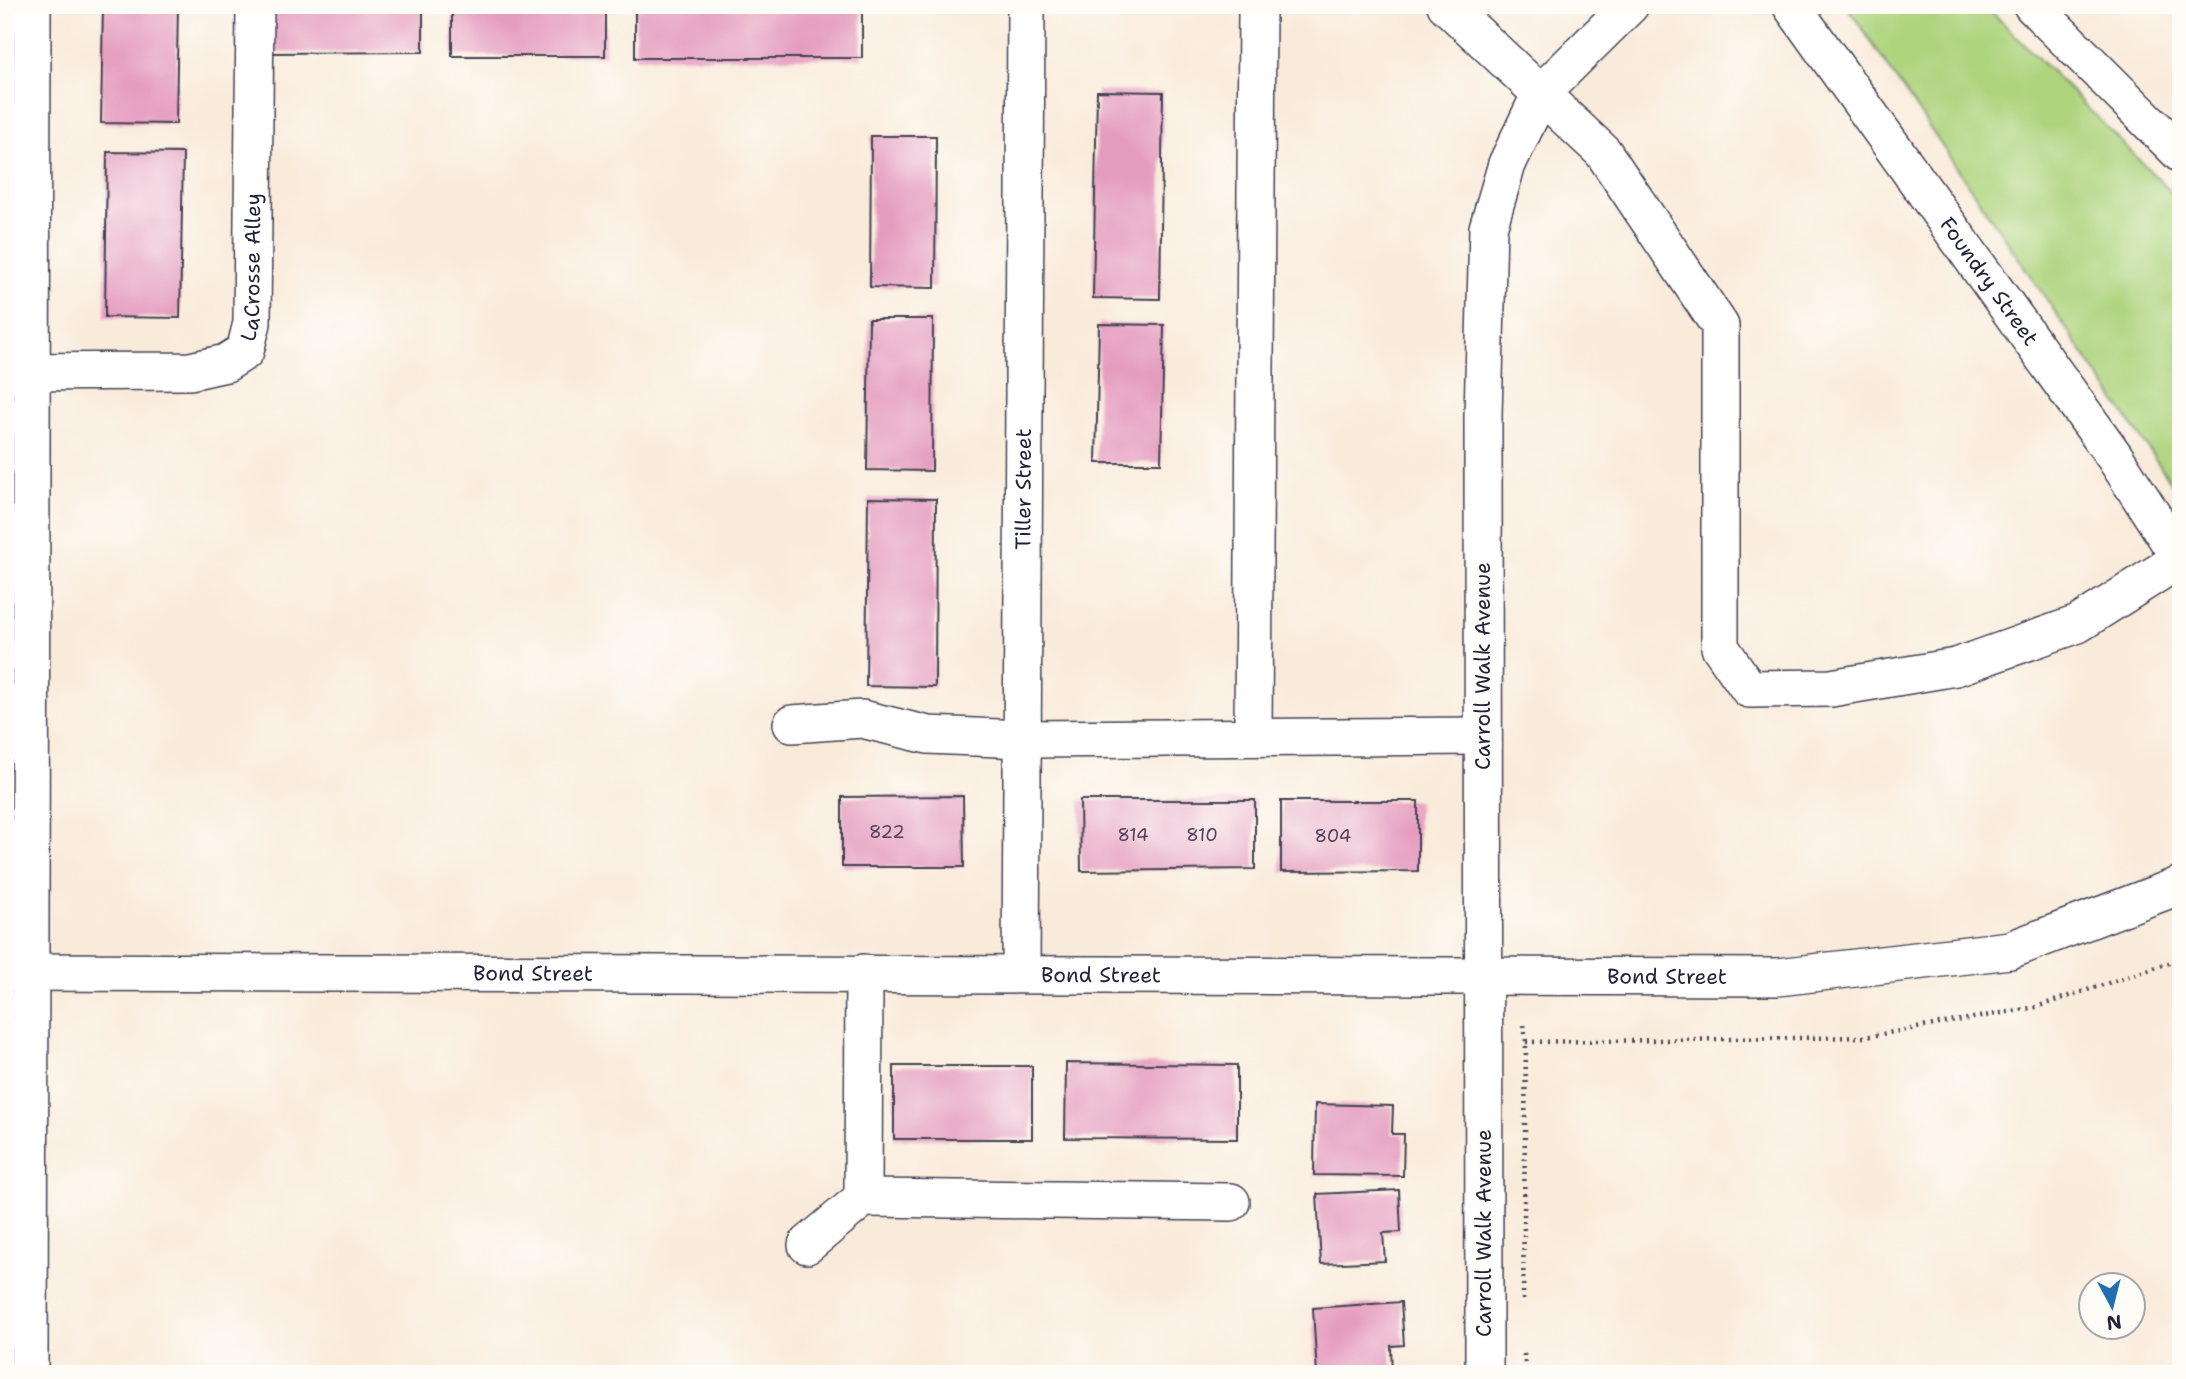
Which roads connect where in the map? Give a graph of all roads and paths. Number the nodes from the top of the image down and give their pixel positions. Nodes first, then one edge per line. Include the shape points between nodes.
1 (32, 5) edge
2 (255, 5) edge
3 (1026, 5) edge
4 (1258, 5) edge
5 (1446, 5) edge
6 (1630, 5) edge
7 (1791, 5) edge
8 (2032, 5) edge
9 (1541, 93) junction
10 (2181, 154) edge
11 (19, 190) edge
12 (18, 372) edge
13 (2180, 559) edge
14 (18, 698) edge
15 (792, 724) dead end
16 (1483, 736) junction
17 (1253, 737) junction
18 (1022, 739) junction
19 (2181, 885) edge
20 (2181, 959) edge
21 (18, 972) edge
22 (864, 974) junction
23 (1021, 974) junction
24 (1483, 975) junction
25 (1524, 1020) dead end
26 (1527, 1042) junction
27 (863, 1198) junction
28 (1231, 1202) dead end
29 (18, 1235) edge
30 (807, 1245) dead end
31 (1520, 1311) dead end
32 (1524, 1347) dead end
33 (29, 1374) edge
34 (1484, 1374) edge
35 (1526, 1374) edge

1 - 11 street
2 - 12 street, LaCrosse Alley via 252,323 245,351 226,363 190,371
3 - 18 street, Tiller Street
4 - 17 street
5 - 9 street
6 - 9 street, Carroll Walk Avenue
7 - 13 street, Foundry Street via 2114,456
8 - 10 street
9 - 13 street via 1603,152 1720,326 1720,647 1749,688 1831,688 1955,667 2078,624
9 - 16 street, Carroll Walk Avenue via 1507,164 1488,228
11 - 12 street
12 - 14 street
14 - 21 street
15 - 18 street via 862,719 928,735
16 - 17 street
16 - 24 street, Carroll Walk Avenue
17 - 18 street
18 - 23 street, Tiller Street
19 - 24 street, Bond Street via 2010,950 1778,977
20 - 26 path via 2036,1007 1865,1037
21 - 22 street, Bond Street
21 - 29 street
22 - 23 street, Bond Street
22 - 27 street
23 - 24 street, Bond Street
24 - 34 street, Carroll Walk Avenue
25 - 26 path
26 - 31 path via 1525,1296
27 - 28 street
27 - 30 street
29 - 33 street
32 - 35 path

